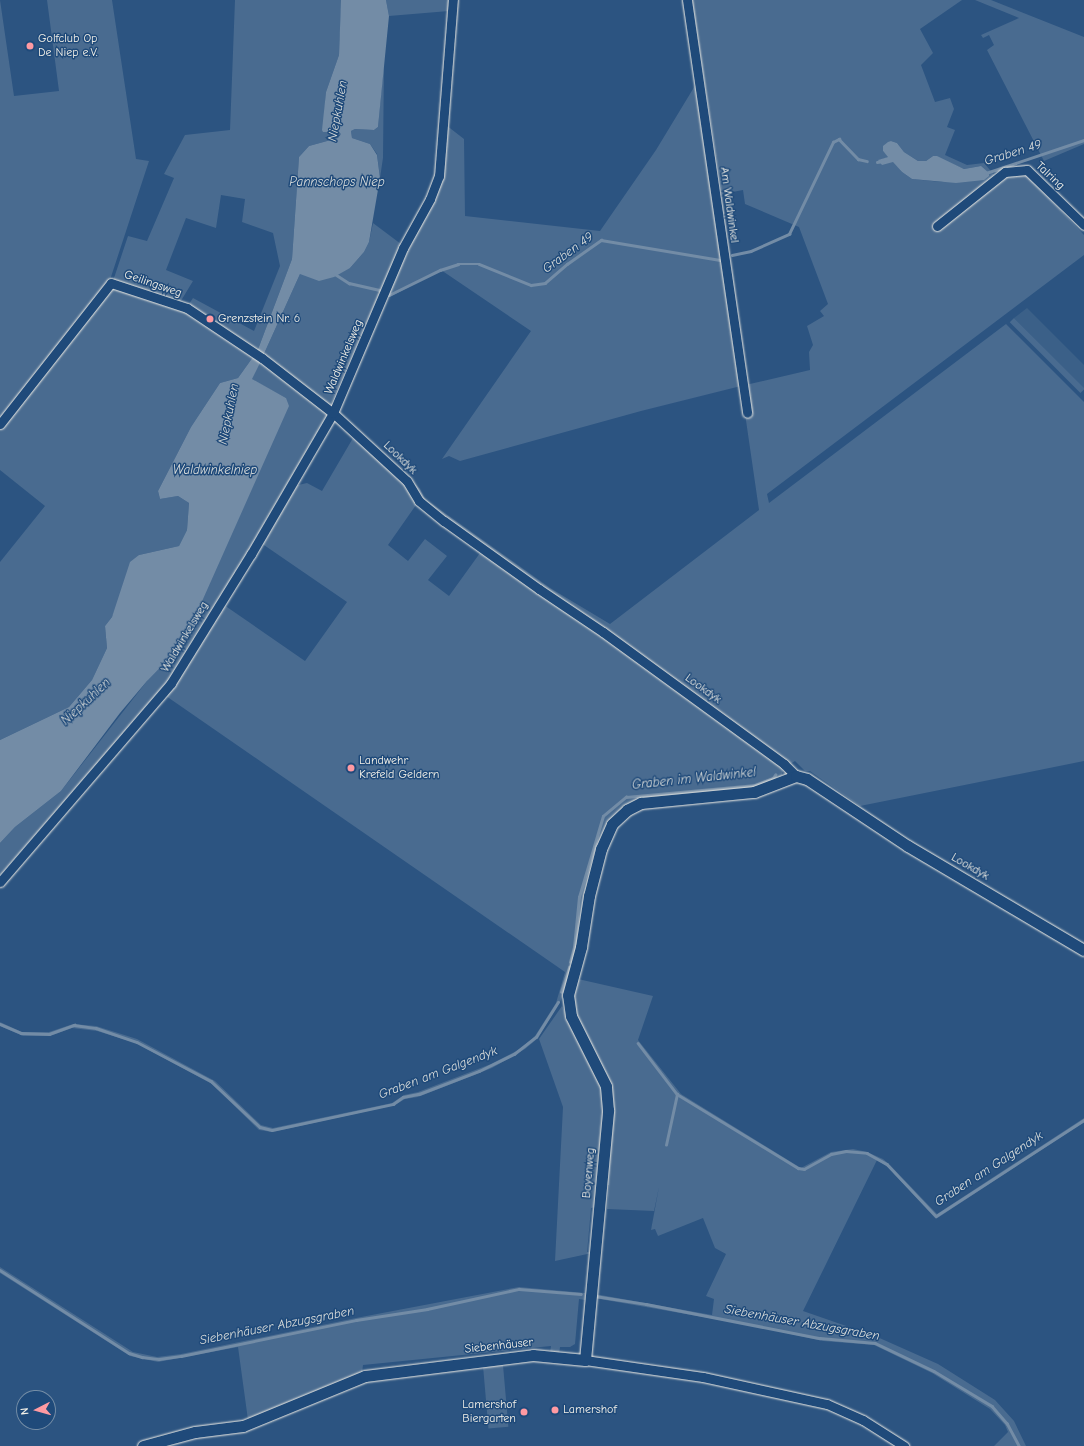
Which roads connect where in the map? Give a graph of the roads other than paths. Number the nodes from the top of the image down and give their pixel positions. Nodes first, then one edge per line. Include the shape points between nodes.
1 (453, 0) edge
2 (686, 0) edge
3 (1084, 225) edge
4 (938, 226) dead end
5 (333, 412) junction
6 (747, 413) dead end
7 (0, 424) edge
8 (796, 776) junction
9 (0, 882) edge
10 (1084, 950) edge
11 (585, 1360) junction
12 (143, 1446) edge
13 (904, 1446) edge

1 - 5 street, Waldwinkelsweg via 439,176 430,199 403,248
2 - 6 street, Am Waldwinkel
3 - 4 street, Talring via 1027,170 1005,172
5 - 7 street, Geilingsweg via 259,356 187,308 111,283
5 - 8 street, Lookdyk via 407,481 419,501 444,521 603,632 784,764
5 - 9 street, Waldwinkelsweg via 251,554 165,692
8 - 10 street, Lookdyk via 820,786 908,846
8 - 11 street, Boyenweg via 754,792 641,803 619,816 605,836 568,995 571,1016 606,1086 608,1110
11 - 12 street, Siebenhäuser via 533,1355 365,1376 243,1426 195,1432
11 - 13 street, Siebenhäuser via 703,1377 827,1404 863,1420

